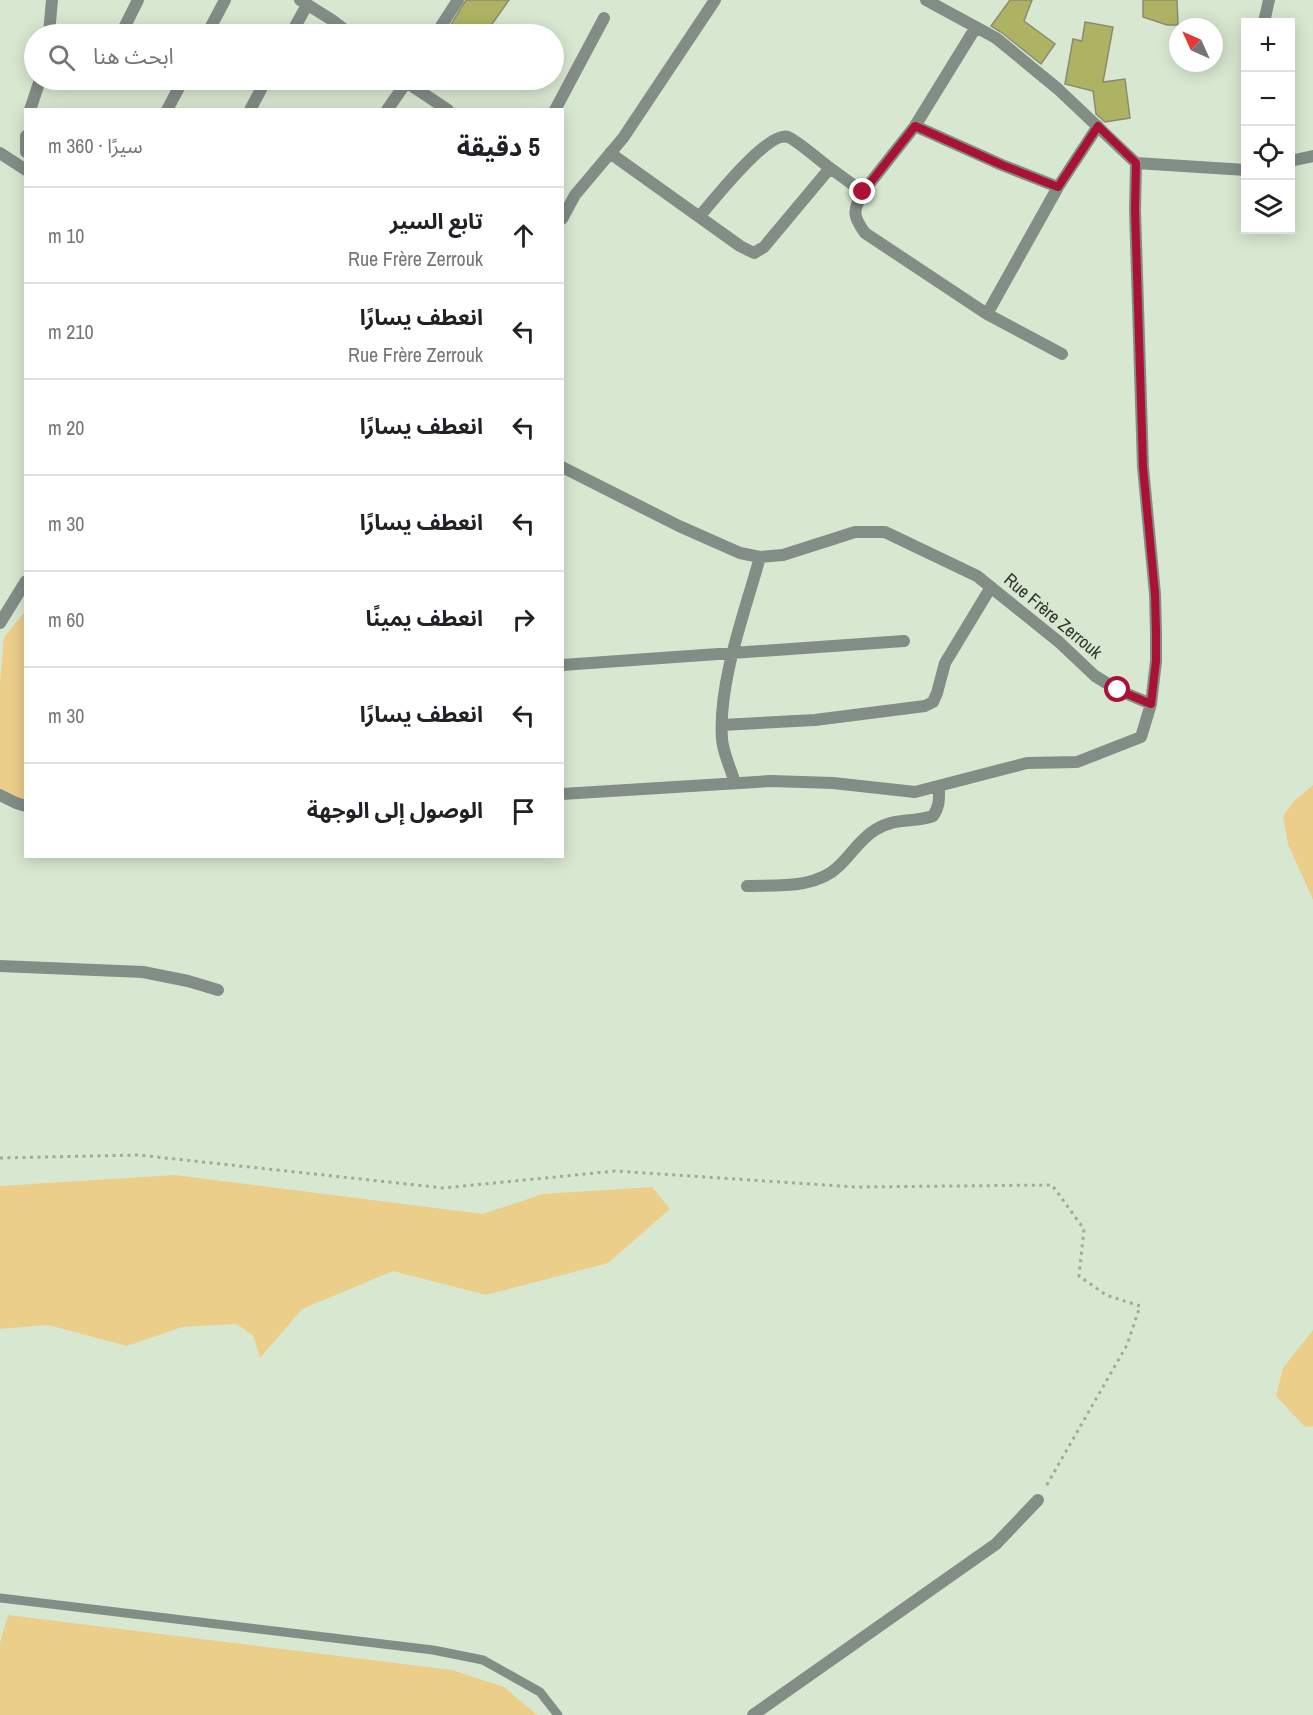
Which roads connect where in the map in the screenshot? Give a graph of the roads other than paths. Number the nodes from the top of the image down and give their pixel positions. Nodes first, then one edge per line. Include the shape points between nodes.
1 (52, 0) edge
2 (138, 0) edge
3 (225, 0) edge
4 (458, 0) edge
5 (716, 0) edge
6 (926, 0) edge
7 (1269, 0) edge
8 (303, 2) edge
9 (604, 18) dead end
10 (1265, 18) edge
11 (50, 24) edge
12 (126, 24) edge
13 (212, 24) edge
14 (295, 24) edge
15 (338, 24) edge
16 (442, 24) edge
17 (976, 27) junction
18 (37, 90) edge
19 (178, 90) edge
20 (261, 90) edge
21 (400, 90) edge
22 (420, 90) edge
23 (31, 108) edge
24 (168, 108) edge
25 (251, 108) edge
26 (388, 108) edge
27 (445, 108) edge
28 (556, 108) edge
29 (915, 126) junction
30 (1098, 126) junction
31 (0, 153) edge
32 (610, 153) junction
33 (1313, 156) edge
34 (1295, 160) edge
35 (1136, 163) junction
36 (830, 168) junction
37 (24, 169) edge
38 (1241, 170) edge
39 (1058, 187) junction
40 (863, 192) junction
41 (564, 215) edge
42 (699, 217) junction
43 (987, 314) junction
44 (1062, 354) dead end
45 (564, 468) edge
46 (760, 557) junction
47 (24, 584) edge
48 (991, 587) junction
49 (0, 623) edge
50 (904, 641) dead end
51 (733, 654) junction
52 (564, 665) edge
53 (1151, 704) junction
54 (722, 725) junction
55 (735, 783) junction
56 (939, 786) junction
57 (564, 794) edge
58 (0, 795) edge
59 (24, 805) edge
60 (747, 886) dead end
61 (0, 966) edge
62 (218, 990) dead end
63 (1038, 1500) road end
64 (0, 1598) edge
65 (558, 1715) edge
66 (753, 1715) edge

1 - 11 street
2 - 12 street
3 - 13 street
4 - 16 street
5 - 32 street
6 - 17 street
7 - 10 street
8 - 14 street
8 - 15 street
9 - 28 street
17 - 29 street
17 - 30 street via 996,38
18 - 23 street
19 - 24 street
20 - 25 street
21 - 26 street
22 - 27 street
29 - 39 street
29 - 40 street
30 - 35 street
30 - 39 street
31 - 37 street
32 - 41 street via 574,195
32 - 42 street
33 - 34 street
35 - 38 street
35 - 53 street via 1143,467 1155,594 1156,661
36 - 40 street
36 - 42 street via 788,137 777,137 757,152
36 - 42 street via 764,247 754,253
39 - 43 street
40 - 43 street via 855,208 856,221 865,233
43 - 44 street
45 - 46 street, Rue Frère Zerrouk via 679,526 740,553
46 - 48 street, Rue Frère Zerrouk via 783,555 855,532 885,532 977,576
46 - 51 street
47 - 49 street
48 - 53 street, Rue Frère Zerrouk via 1095,676
48 - 54 street via 945,663 933,702 815,720
50 - 51 street
51 - 52 street
51 - 54 street
53 - 56 street via 1141,737 1116,748 1077,762 1027,763
54 - 55 street via 722,741
55 - 56 street via 832,783 915,792
55 - 57 street
56 - 60 street via 939,803 933,816 889,823 873,830 823,879
58 - 59 street
61 - 62 street via 144,972
63 - 66 street via 996,1545
64 - 65 lane via 433,1650 483,1660 540,1692

